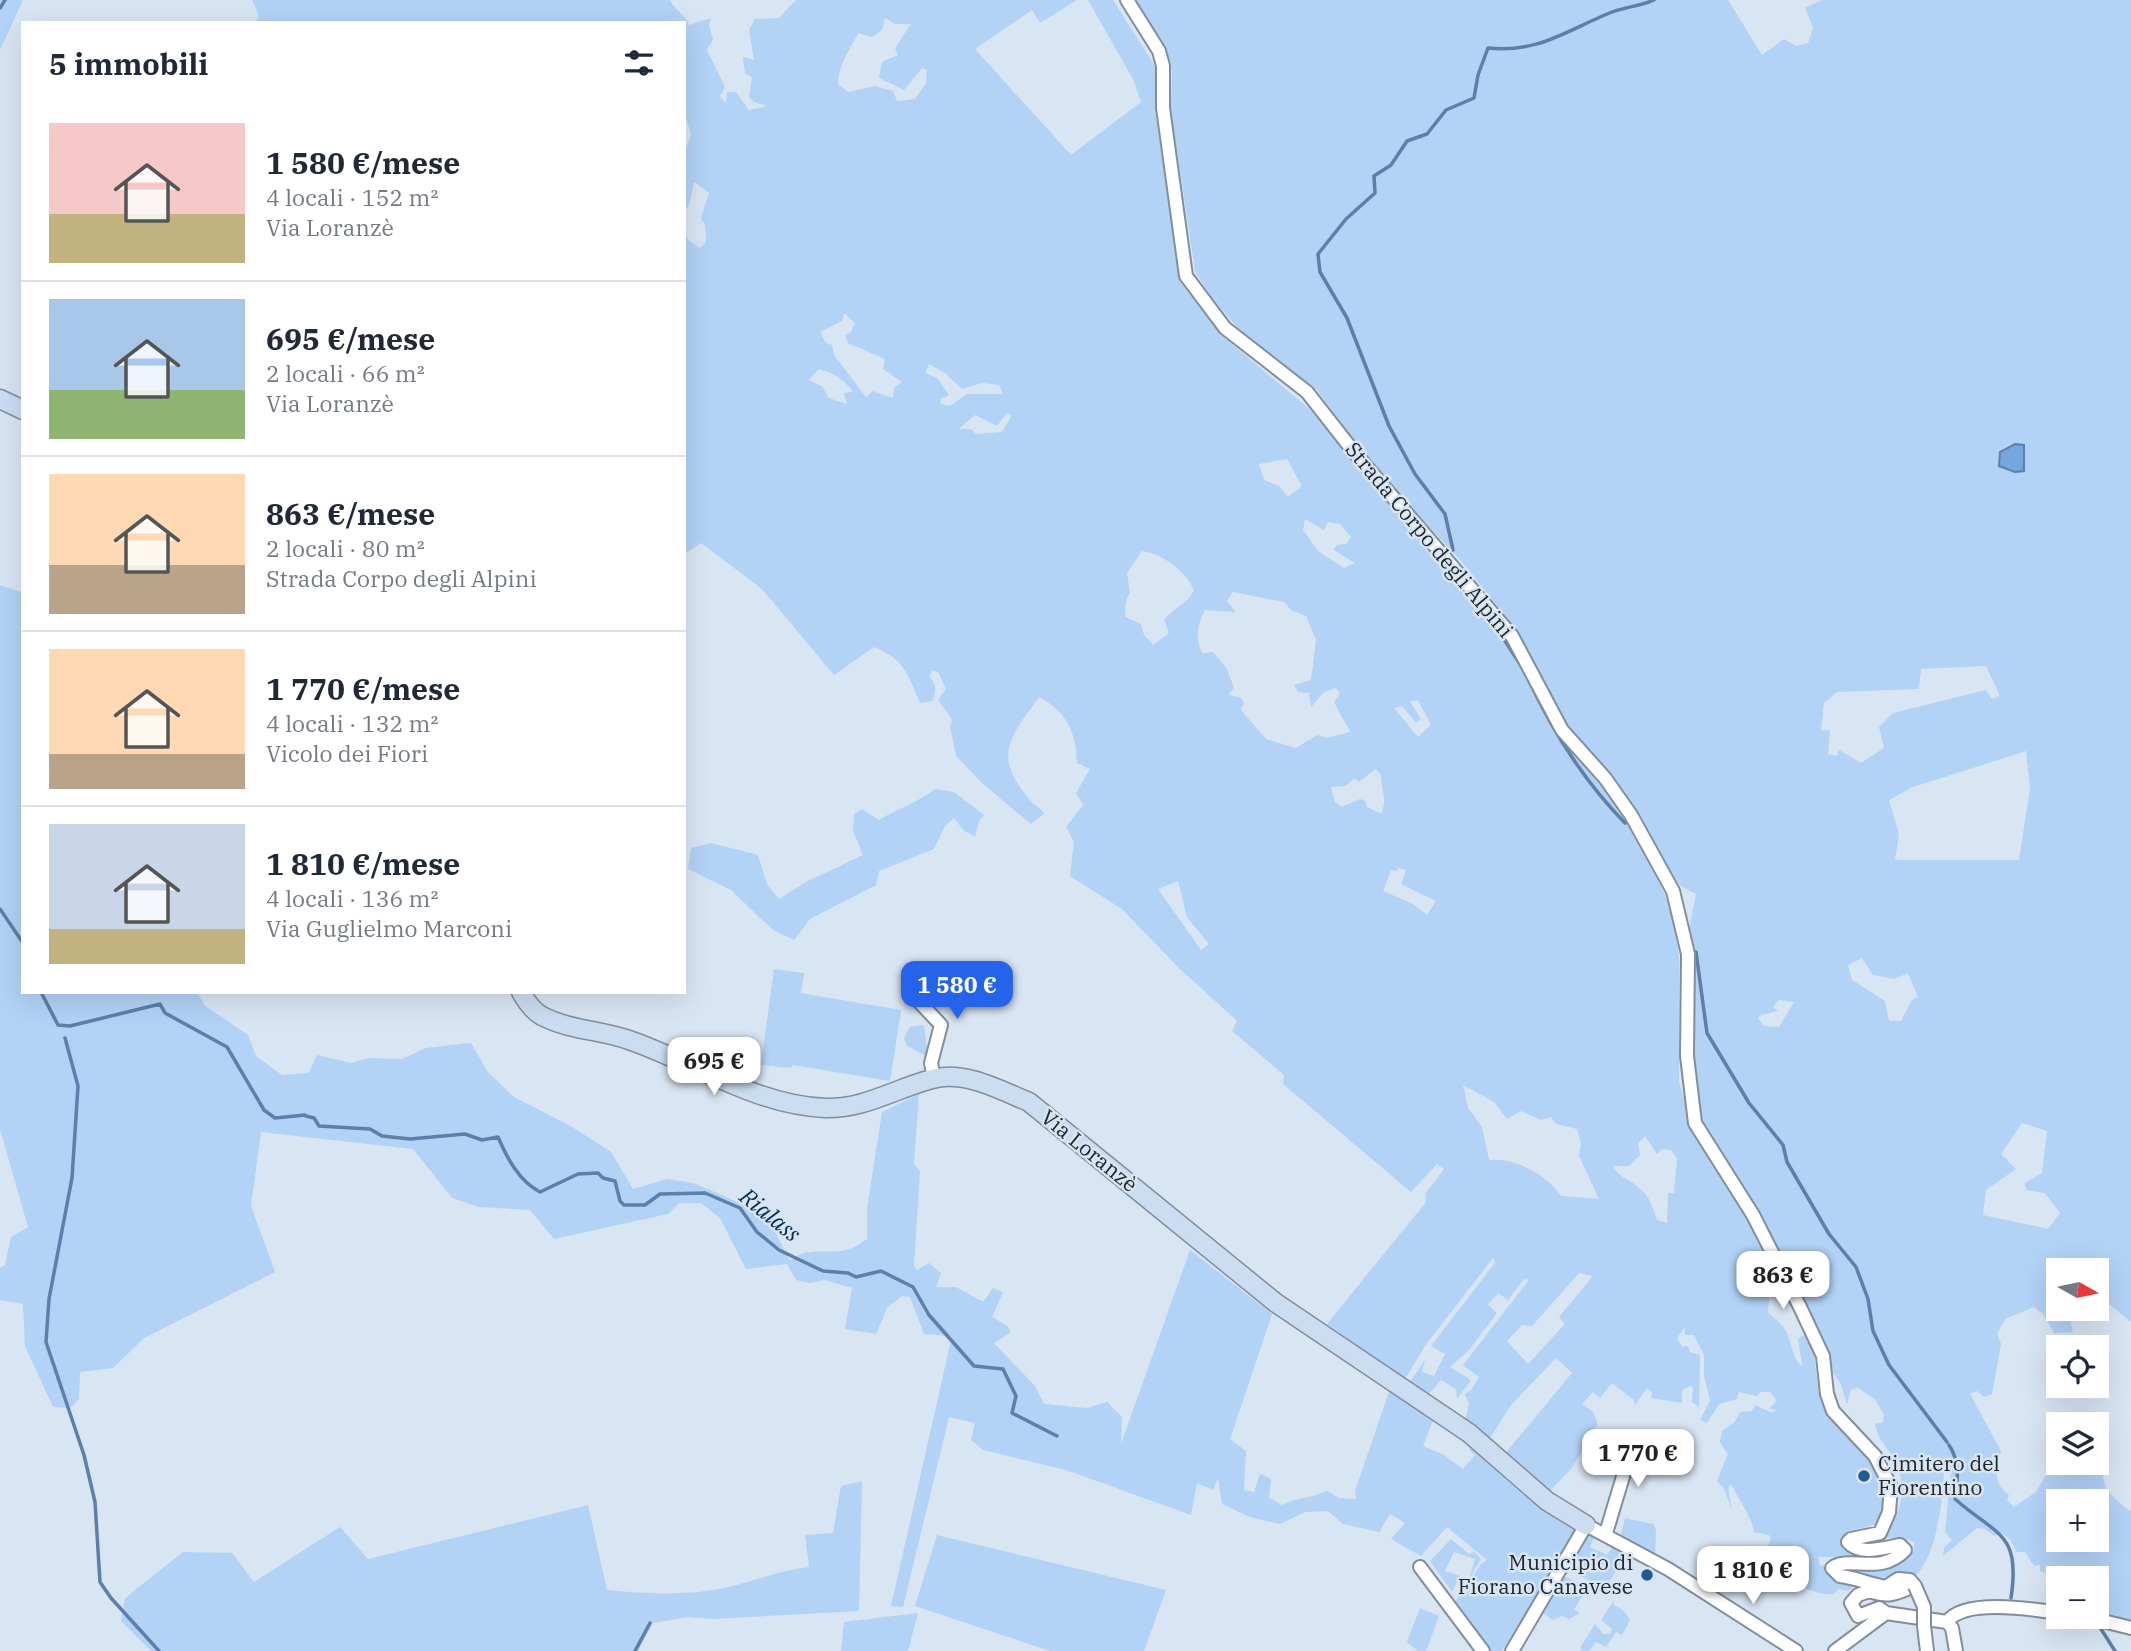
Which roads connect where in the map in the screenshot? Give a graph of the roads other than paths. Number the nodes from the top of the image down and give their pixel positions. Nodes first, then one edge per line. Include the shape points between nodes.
1 (1127, 0) edge
2 (0, 399) edge
3 (21, 409) edge
4 (910, 992) dead end
5 (523, 994) edge
6 (934, 1078) junction
7 (1634, 1440) dead end
8 (1586, 1525) junction
9 (1606, 1533) junction
10 (1420, 1567) dead end
11 (1915, 1586) junction
12 (2046, 1611) edge
13 (1886, 1613) junction
14 (1947, 1622) junction
15 (2109, 1622) edge
16 (2131, 1628) edge
17 (1483, 1651) edge
18 (1512, 1651) edge
19 (1796, 1651) edge
20 (1835, 1651) edge
21 (1927, 1651) edge
22 (1956, 1651) edge

1 - 11 street, Strada Corpo degli Alpini via 1159,51 1163,66 1163,108 1186,275 1225,328 1307,392 1512,636 1562,730 1632,815 1673,891 1687,950 1687,1055 1695,1123 1753,1215 1800,1307 1823,1356 1833,1411 1875,1456 1891,1487 1889,1512 1880,1533 1848,1542 1863,1550 1900,1545 1905,1550 1878,1566 1835,1564 1833,1572 1886,1587 1905,1577
2 - 3 street
4 - 6 street via 941,1025 932,1063
5 - 6 street, Via Loranzè via 538,1014 557,1023 626,1039 791,1104 850,1107
6 - 8 street, Via Loranzè via 986,1084 1029,1102 1276,1303 1469,1433 1547,1501
7 - 9 street
8 - 9 street
8 - 18 street
9 - 19 street
10 - 17 street
11 - 13 street via 1885,1597 1869,1591 1851,1603 1858,1616 1879,1608
11 - 21 street, bridge via 1924,1607
12 - 14 street via 2014,1607 1966,1610
13 - 14 street
13 - 20 street
14 - 22 street
15 - 16 street

